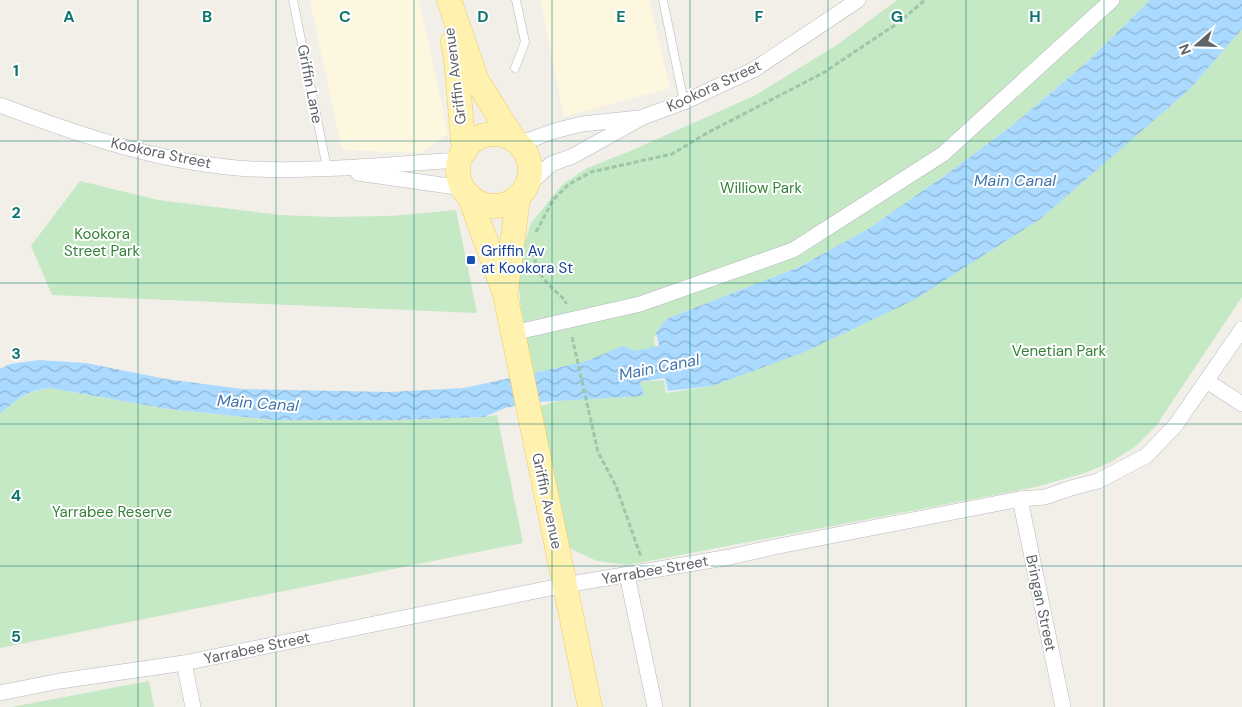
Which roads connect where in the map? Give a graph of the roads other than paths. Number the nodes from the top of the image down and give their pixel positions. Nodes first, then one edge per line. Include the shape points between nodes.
1 (293, 0) edge
2 (445, 0) edge
3 (449, 0) edge
4 (516, 0) edge
5 (663, 0) edge
6 (858, 0) edge
7 (1112, 0) edge
8 (515, 68) dead end
9 (684, 102) junction
10 (0, 105) edge
11 (643, 117) junction
12 (516, 142) junction
13 (462, 156) junction
14 (327, 168) junction
15 (466, 192) junction
16 (522, 192) junction
17 (505, 294) junction
18 (1242, 329) edge
19 (513, 334) junction
20 (1208, 382) junction
21 (1242, 404) edge
22 (1020, 499) junction
23 (627, 575) junction
24 (565, 585) junction
25 (184, 663) junction
26 (0, 693) edge
27 (192, 707) edge
28 (590, 707) edge
29 (654, 707) edge
30 (1063, 707) edge

1 - 14 lane, Griffin Lane
2 - 13 main road, Griffin Avenue via 456,59
3 - 12 main road, Griffin Avenue via 477,81
4 - 8 lane via 525,42
5 - 9 lane
6 - 9 street, Kookora Street via 755,69
7 - 19 street via 943,154 793,250 640,304
9 - 11 street, Kookora Street
10 - 14 street, Kookora Street via 70,132 162,157 251,169
11 - 12 street, Kookora Street via 582,124
11 - 16 street, Kookora Street via 573,156 551,164
12 - 13 main road via 490,135 471,143
12 - 16 main road via 525,151 530,169
13 - 14 street, Kookora Street
13 - 15 main road via 460,179
14 - 15 street, Kookora Street
15 - 16 main road via 488,206 503,205
15 - 17 main road, Griffin Avenue
16 - 17 main road, Griffin Avenue
17 - 19 main road, Griffin Avenue
18 - 20 street, Yarrabee Street
19 - 24 main road, Griffin Avenue
20 - 21 street
20 - 22 street, Yarrabee Street via 1175,426 1146,456 1098,481 1045,497
22 - 23 street, Yarrabee Street via 730,558
22 - 30 street, Bringan Street
23 - 24 street, Yarrabee Street
23 - 29 street
24 - 25 street, Yarrabee Street
24 - 28 main road, Griffin Avenue
25 - 26 street, Yarrabee Street
25 - 27 street

